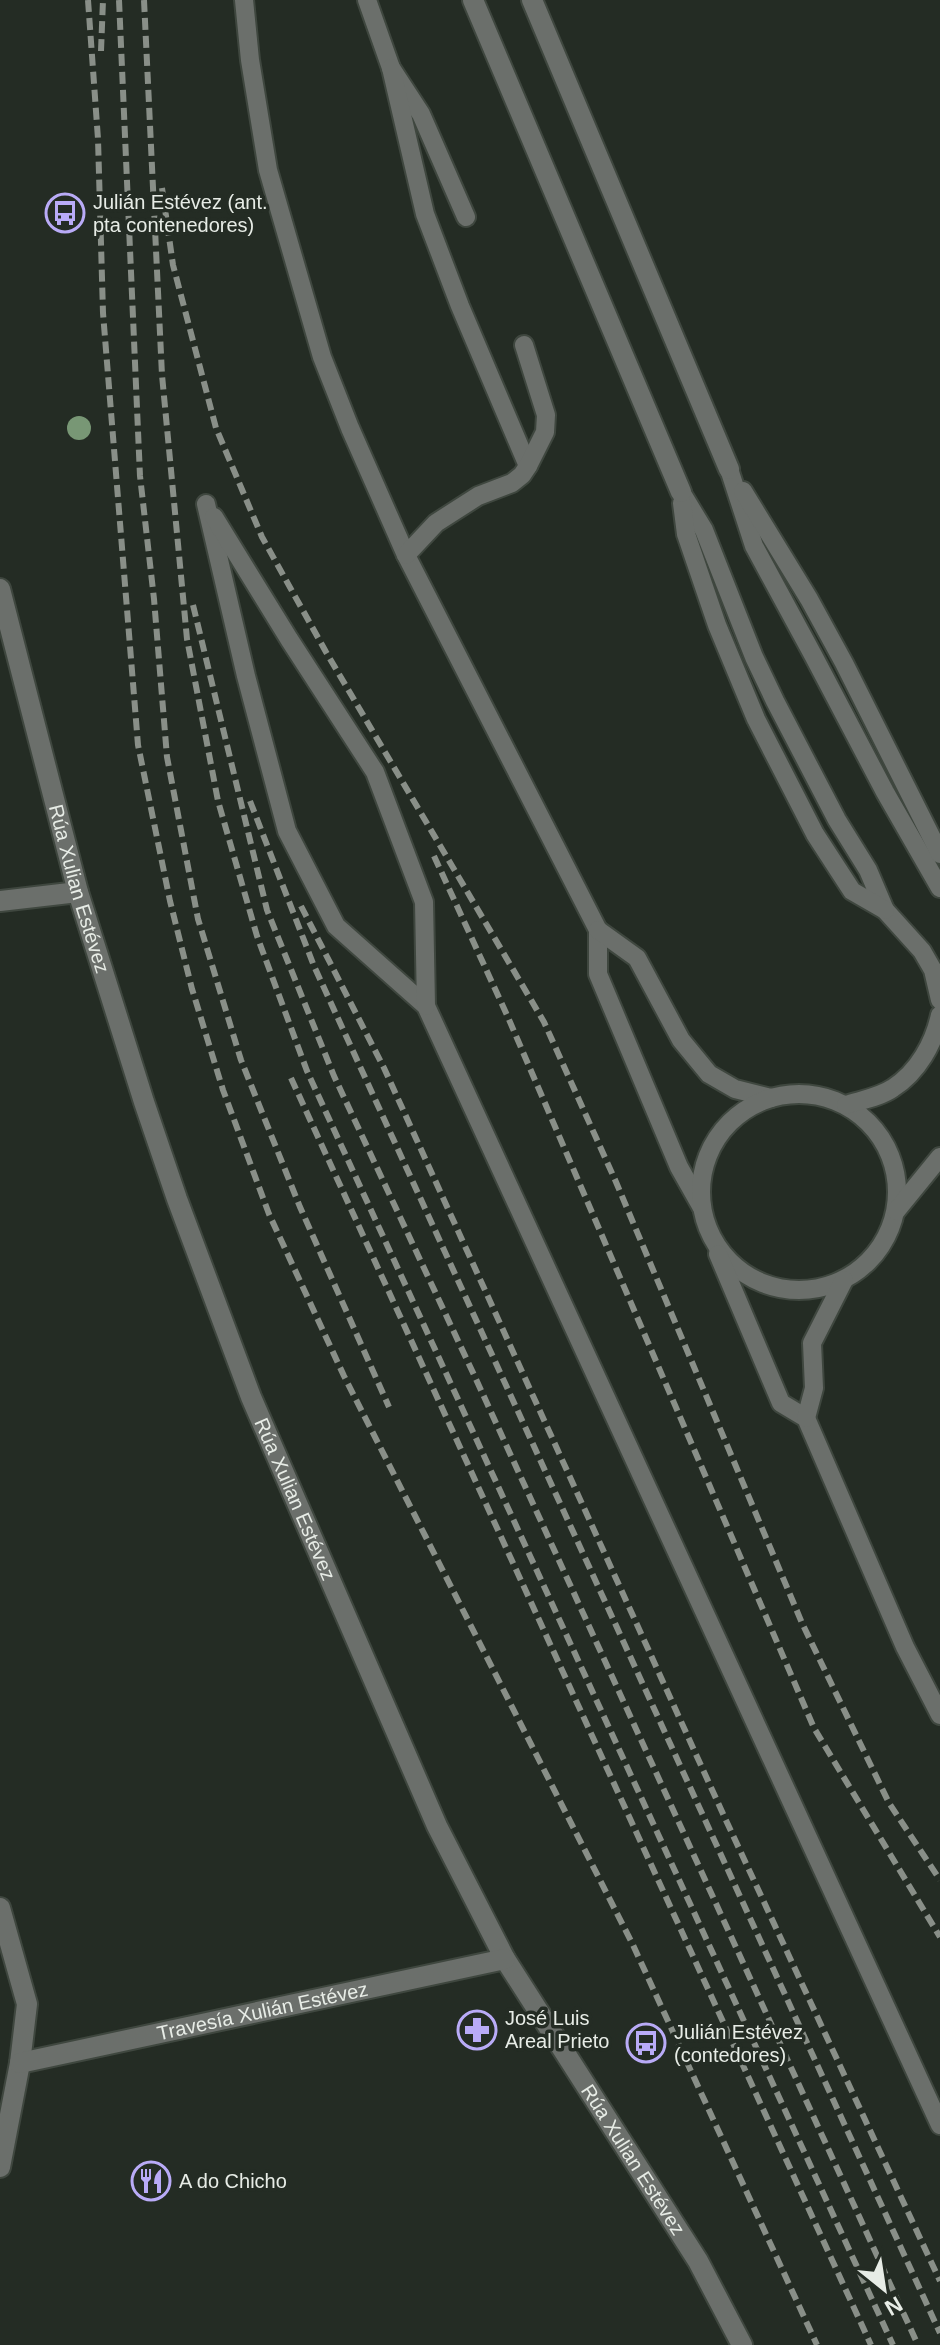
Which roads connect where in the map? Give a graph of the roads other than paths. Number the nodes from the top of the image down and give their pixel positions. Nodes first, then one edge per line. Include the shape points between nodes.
1 (244, 0) edge
2 (367, 0) edge
3 (473, 0) edge
4 (532, 0) edge
5 (391, 68) junction
6 (466, 217) dead end
7 (524, 345) dead end
8 (528, 466) junction
9 (729, 469) junction
10 (681, 492) junction
11 (406, 555) junction
12 (0, 589) edge
13 (940, 854) edge
14 (940, 888) edge
15 (78, 892) junction
16 (0, 901) edge
17 (885, 910) junction
18 (598, 930) junction
19 (940, 1000) edge
20 (426, 1006) junction
21 (940, 1015) edge
22 (771, 1098) junction
23 (846, 1105) junction
24 (940, 1157) edge
25 (701, 1206) junction
26 (896, 1211) junction
27 (713, 1240) junction
28 (844, 1280) junction
29 (806, 1418) junction
30 (940, 1715) edge
31 (0, 1908) edge
32 (505, 1959) junction
33 (20, 2063) junction
34 (940, 2125) edge
35 (0, 2167) edge
36 (742, 2345) edge

1 - 11 lane via 268,170 322,357
2 - 5 lane
3 - 10 street
4 - 9 street
5 - 6 lane via 421,114
5 - 8 lane via 425,214
7 - 8 lane via 546,415 545,432
8 - 11 lane via 512,483 478,496 436,523
9 - 13 lane via 816,612
9 - 14 lane via 754,546
10 - 17 lane via 704,530 754,657
10 - 17 lane via 686,534 756,719 815,834 852,891
11 - 18 lane
12 - 15 street, Rúa Xulian Estévez
15 - 16 street
15 - 32 street, Rúa Xulian Estévez via 163,1158 251,1397 437,1826
17 - 19 lane via 922,951
18 - 22 lane via 637,958 681,1040 709,1074 735,1089
18 - 25 lane via 598,974 679,1167
20 - 20 lane via 336,926 287,831 206,504 375,772 424,902
20 - 34 lane
21 - 23 lane via 931,1044 909,1074 893,1088
22 - 23 lane via 822,1096
22 - 25 lane via 730,1121 716,1139 703,1171
23 - 26 lane via 883,1139 898,1186
24 - 26 lane
25 - 27 lane
26 - 28 lane via 886,1239 868,1263
27 - 28 lane via 727,1260 770,1287 795,1291
27 - 29 lane via 781,1403
28 - 29 lane via 812,1343 814,1388
29 - 30 lane
31 - 33 street via 27,2004
32 - 33 street, Travesía Xulián Estévez
32 - 36 street, Rúa Xulian Estévez via 698,2261
33 - 35 street

